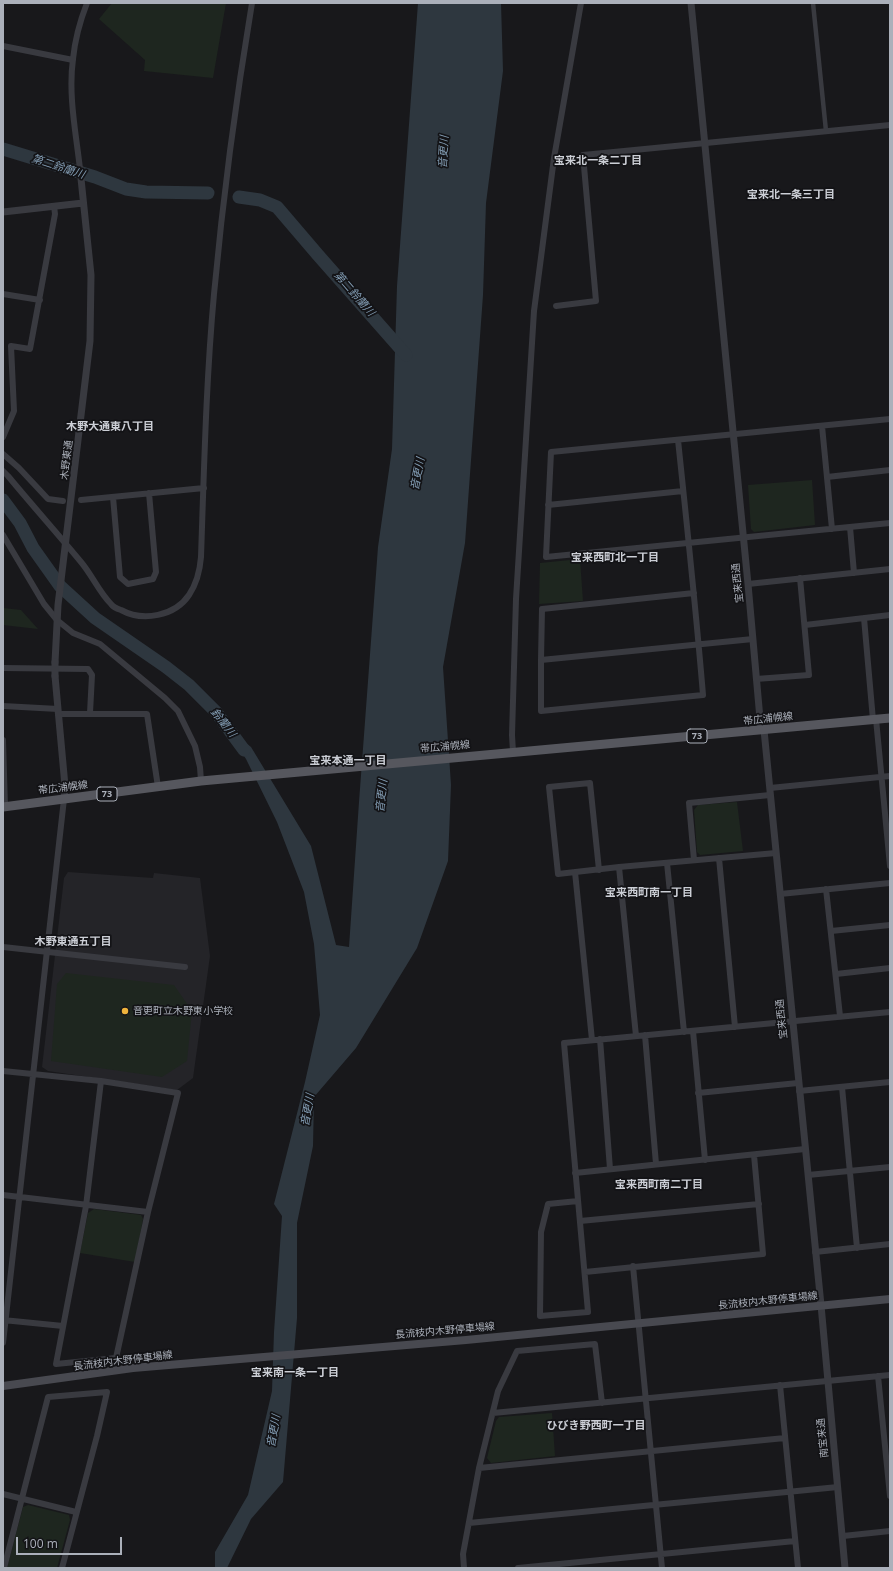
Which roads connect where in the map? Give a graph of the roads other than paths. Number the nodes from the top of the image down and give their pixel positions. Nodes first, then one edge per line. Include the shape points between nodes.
1 (87, 3) edge
2 (252, 3) edge
3 (581, 3) edge
4 (691, 3) edge
5 (813, 3) edge
6 (3, 46) edge
7 (72, 60) junction
8 (890, 125) edge
9 (826, 131) junction
10 (704, 143) junction
11 (80, 169) joint
12 (83, 203) junction
13 (54, 206) junction
14 (3, 212) edge
15 (3, 294) edge
16 (40, 300) junction
17 (556, 306) dead end
18 (890, 419) edge
19 (822, 426) junction
20 (733, 435) junction
21 (3, 437) edge
22 (678, 440) junction
23 (3, 454) edge
24 (890, 470) edge
25 (3, 472) edge
26 (827, 476) junction
27 (204, 488) junction
28 (683, 491) junction
29 (149, 493) junction
30 (113, 497) junction
31 (81, 500) dead end
32 (63, 501) dead end
33 (548, 505) junction
34 (890, 524) edge
35 (850, 527) junction
36 (832, 529) junction
37 (3, 534) edge
38 (743, 538) junction
39 (689, 543) junction
40 (66, 546) junction
41 (890, 569) edge
42 (854, 573) junction
43 (800, 578) junction
44 (748, 584) junction
45 (694, 593) junction
46 (890, 615) edge
47 (864, 618) junction
48 (57, 620) junction
49 (804, 624) junction
50 (753, 639) junction
51 (698, 644) junction
52 (540, 660) junction
53 (3, 668) edge
54 (756, 679) junction
55 (3, 706) edge
56 (58, 711) junction
57 (90, 713) junction
58 (890, 718) edge
59 (874, 720) junction
60 (762, 730) junction
61 (3, 740) edge
62 (508, 752) junction
63 (890, 776) edge
64 (881, 777) junction
65 (201, 782) junction
66 (158, 787) junction
67 (770, 792) junction
68 (64, 799) junction
69 (4, 807) edge
70 (889, 841) edge
71 (776, 853) junction
72 (719, 858) junction
73 (694, 860) junction
74 (667, 863) junction
75 (890, 866) edge
76 (619, 867) junction
77 (599, 870) junction
78 (575, 872) junction
79 (890, 883) edge
80 (826, 889) junction
81 (780, 894) junction
82 (890, 925) edge
83 (831, 931) junction
84 (3, 947) edge
85 (47, 951) junction
86 (185, 967) dead end
87 (890, 968) edge
88 (836, 974) junction
89 (890, 1012) edge
90 (840, 1016) junction
91 (793, 1021) junction
92 (735, 1027) junction
93 (693, 1031) junction
94 (684, 1032) junction
95 (645, 1035) junction
96 (636, 1036) junction
97 (592, 1040) junction
98 (600, 1040) junction
99 (3, 1071) edge
100 (34, 1074) junction
101 (101, 1082) junction
102 (890, 1082) edge
103 (799, 1087) junction
104 (842, 1087) junction
105 (698, 1093) junction
106 (805, 1149) junction
107 (754, 1155) junction
108 (705, 1160) junction
109 (656, 1164) junction
110 (890, 1167) edge
111 (610, 1169) junction
112 (849, 1170) junction
113 (575, 1173) junction
114 (808, 1175) junction
115 (3, 1195) edge
116 (19, 1197) junction
117 (578, 1201) junction
118 (759, 1204) junction
119 (86, 1206) junction
120 (148, 1212) junction
121 (580, 1221) junction
122 (890, 1244) edge
123 (857, 1248) junction
124 (815, 1252) junction
125 (633, 1266) junction
126 (585, 1272) junction
127 (890, 1299) edge
128 (821, 1305) junction
129 (4, 1320) edge
130 (639, 1323) junction
131 (63, 1326) junction
132 (3, 1343) edge
133 (890, 1375) edge
134 (878, 1376) junction
135 (827, 1380) junction
136 (780, 1385) junction
137 (3, 1386) edge
138 (645, 1399) junction
139 (602, 1403) junction
140 (493, 1413) junction
141 (887, 1427) edge
142 (785, 1438) junction
143 (650, 1451) junction
144 (480, 1468) junction
145 (889, 1479) edge
146 (838, 1487) junction
147 (791, 1492) junction
148 (3, 1494) edge
149 (890, 1496) edge
150 (21, 1498) junction
151 (656, 1505) junction
152 (76, 1512) junction
153 (469, 1523) junction
154 (890, 1531) edge
155 (843, 1536) junction
156 (795, 1541) junction
157 (660, 1554) junction
158 (4, 1568) edge
159 (62, 1568) edge
160 (464, 1568) edge
161 (518, 1568) edge
162 (662, 1568) edge
163 (798, 1568) edge
164 (845, 1568) edge

1 - 7 street via 79,25
2 - 27 street via 223,201 209,371
3 - 62 street via 554,158 534,311 516,599 512,735
4 - 10 street, 宝来西通
5 - 9 street
6 - 7 street
7 - 11 street
8 - 9 street
9 - 10 street
10 - 17 street via 583,155 596,302
10 - 20 street, 宝来西通
11 - 12 street, 木野東通
12 - 13 street
12 - 40 street, 木野東通 via 91,275 90,341
13 - 14 street
13 - 16 street via 55,214
15 - 16 street
16 - 21 street via 30,349 11,346 14,411
18 - 19 street
19 - 20 street
19 - 26 street
20 - 22 street
20 - 38 street, 宝来西通
22 - 28 street
22 - 33 street via 551,452
23 - 32 street via 48,499
24 - 26 street
25 - 40 street
26 - 36 street
27 - 29 street
27 - 40 street via 199,574 189,596 164,613 141,616 126,613 111,605 82,563
28 - 33 street
28 - 39 street
29 - 30 street
29 - 30 street via 156,572 153,579 128,584 120,577
30 - 31 street
33 - 39 street via 546,557
34 - 35 street
35 - 36 street
35 - 42 street
36 - 38 street
37 - 48 street via 44,604
38 - 39 street
38 - 44 street, 宝来西通
39 - 45 street
40 - 48 street, 木野東通
41 - 42 street
42 - 43 street
43 - 44 street
43 - 49 street
44 - 50 street, 宝来西通
45 - 51 street
45 - 52 street via 542,608
46 - 47 street
47 - 49 street
47 - 59 street
48 - 56 street, 木野東通, bridge via 55,676
48 - 65 street via 73,633 100,644 178,711 195,746
49 - 54 street via 809,675
50 - 51 street
50 - 54 street, 宝来西通
51 - 52 street
51 - 52 street via 703,695 695,696 541,711
53 - 57 street via 88,669 92,675
54 - 60 street, 宝来西通
55 - 56 street
56 - 57 street
56 - 68 street, 木野東通
57 - 66 street via 147,714
58 - 59 main road, 帯広浦幌線 / 73
59 - 60 main road, 帯広浦幌線 / 73
59 - 64 street
60 - 62 main road, 帯広浦幌線 / 73 via 556,750
60 - 67 street, 宝来西通
61 - 69 street
62 - 65 main road, 帯広浦幌線 / 73
63 - 64 street
64 - 67 street
64 - 70 street
65 - 66 main road, 帯広浦幌線 / 73
66 - 68 main road, 帯広浦幌線 / 73
67 - 71 street, 宝来西通
67 - 73 street via 688,803
68 - 69 main road, 帯広浦幌線 / 73
68 - 85 street
70 - 75 street
71 - 72 street
71 - 81 street, 宝来西通
72 - 73 street
72 - 92 street
73 - 74 street
74 - 76 street
74 - 94 street
76 - 77 street
76 - 96 street
77 - 78 street
77 - 78 street via 590,783 549,787 558,874
78 - 97 street
79 - 80 street
80 - 81 street
80 - 83 street
81 - 91 street, 宝来西通
82 - 83 street
83 - 88 street
84 - 85 street
85 - 86 street
85 - 100 street
87 - 88 street
88 - 90 street
89 - 90 street
90 - 91 street
91 - 92 street
91 - 103 street, 宝来西通
92 - 93 street
93 - 94 street
93 - 105 street
94 - 95 street
95 - 96 street
95 - 109 street
96 - 98 street
97 - 98 street
97 - 113 street via 564,1043
98 - 111 street
99 - 100 street
100 - 101 street
100 - 116 street
101 - 119 street
101 - 120 street via 178,1093
102 - 104 street
103 - 104 street
103 - 105 street
103 - 106 street, 宝来西通
104 - 112 street
105 - 108 street
106 - 107 street
106 - 114 street, 宝来西通
107 - 108 street
107 - 118 street
108 - 109 street
109 - 111 street
110 - 112 street
111 - 113 street
112 - 114 street
112 - 123 street
113 - 117 street
114 - 124 street, 宝来西通
115 - 116 street
116 - 119 street
116 - 129 street
117 - 121 street
117 - 126 street via 548,1204 541,1232 540,1316 588,1312
118 - 121 street
118 - 125 street via 763,1254
119 - 120 street
119 - 131 street
120 - 131 street via 116,1358 56,1364
121 - 126 street
122 - 123 street
123 - 124 street
124 - 128 street, 宝来西通
125 - 126 street
125 - 130 street
127 - 128 main road, 長流枝内木野停車場線
128 - 130 main road, 長流枝内木野停車場線
128 - 135 street, 南宝来通
129 - 131 street
129 - 132 street
130 - 137 main road, 長流枝内木野停車場線 via 144,1367
130 - 138 street
133 - 134 street
134 - 135 street
134 - 141 street
135 - 136 street
135 - 146 street, 南宝来通
136 - 138 street
136 - 142 street
138 - 139 street
138 - 143 street
139 - 140 street
139 - 140 street via 595,1344 517,1351 498,1391
140 - 144 street
141 - 145 street
142 - 143 street
142 - 147 street
143 - 144 street
143 - 151 street
144 - 153 street
145 - 149 street
146 - 147 street
146 - 155 street, 南宝来通
147 - 151 street
147 - 156 street
148 - 150 street
150 - 152 street
150 - 152 street via 48,1397 107,1392
150 - 158 street
151 - 153 street
151 - 157 street
152 - 159 street
153 - 160 street
154 - 155 street
155 - 164 street, 南宝来通
156 - 157 street
156 - 163 street
157 - 161 street
157 - 162 street

